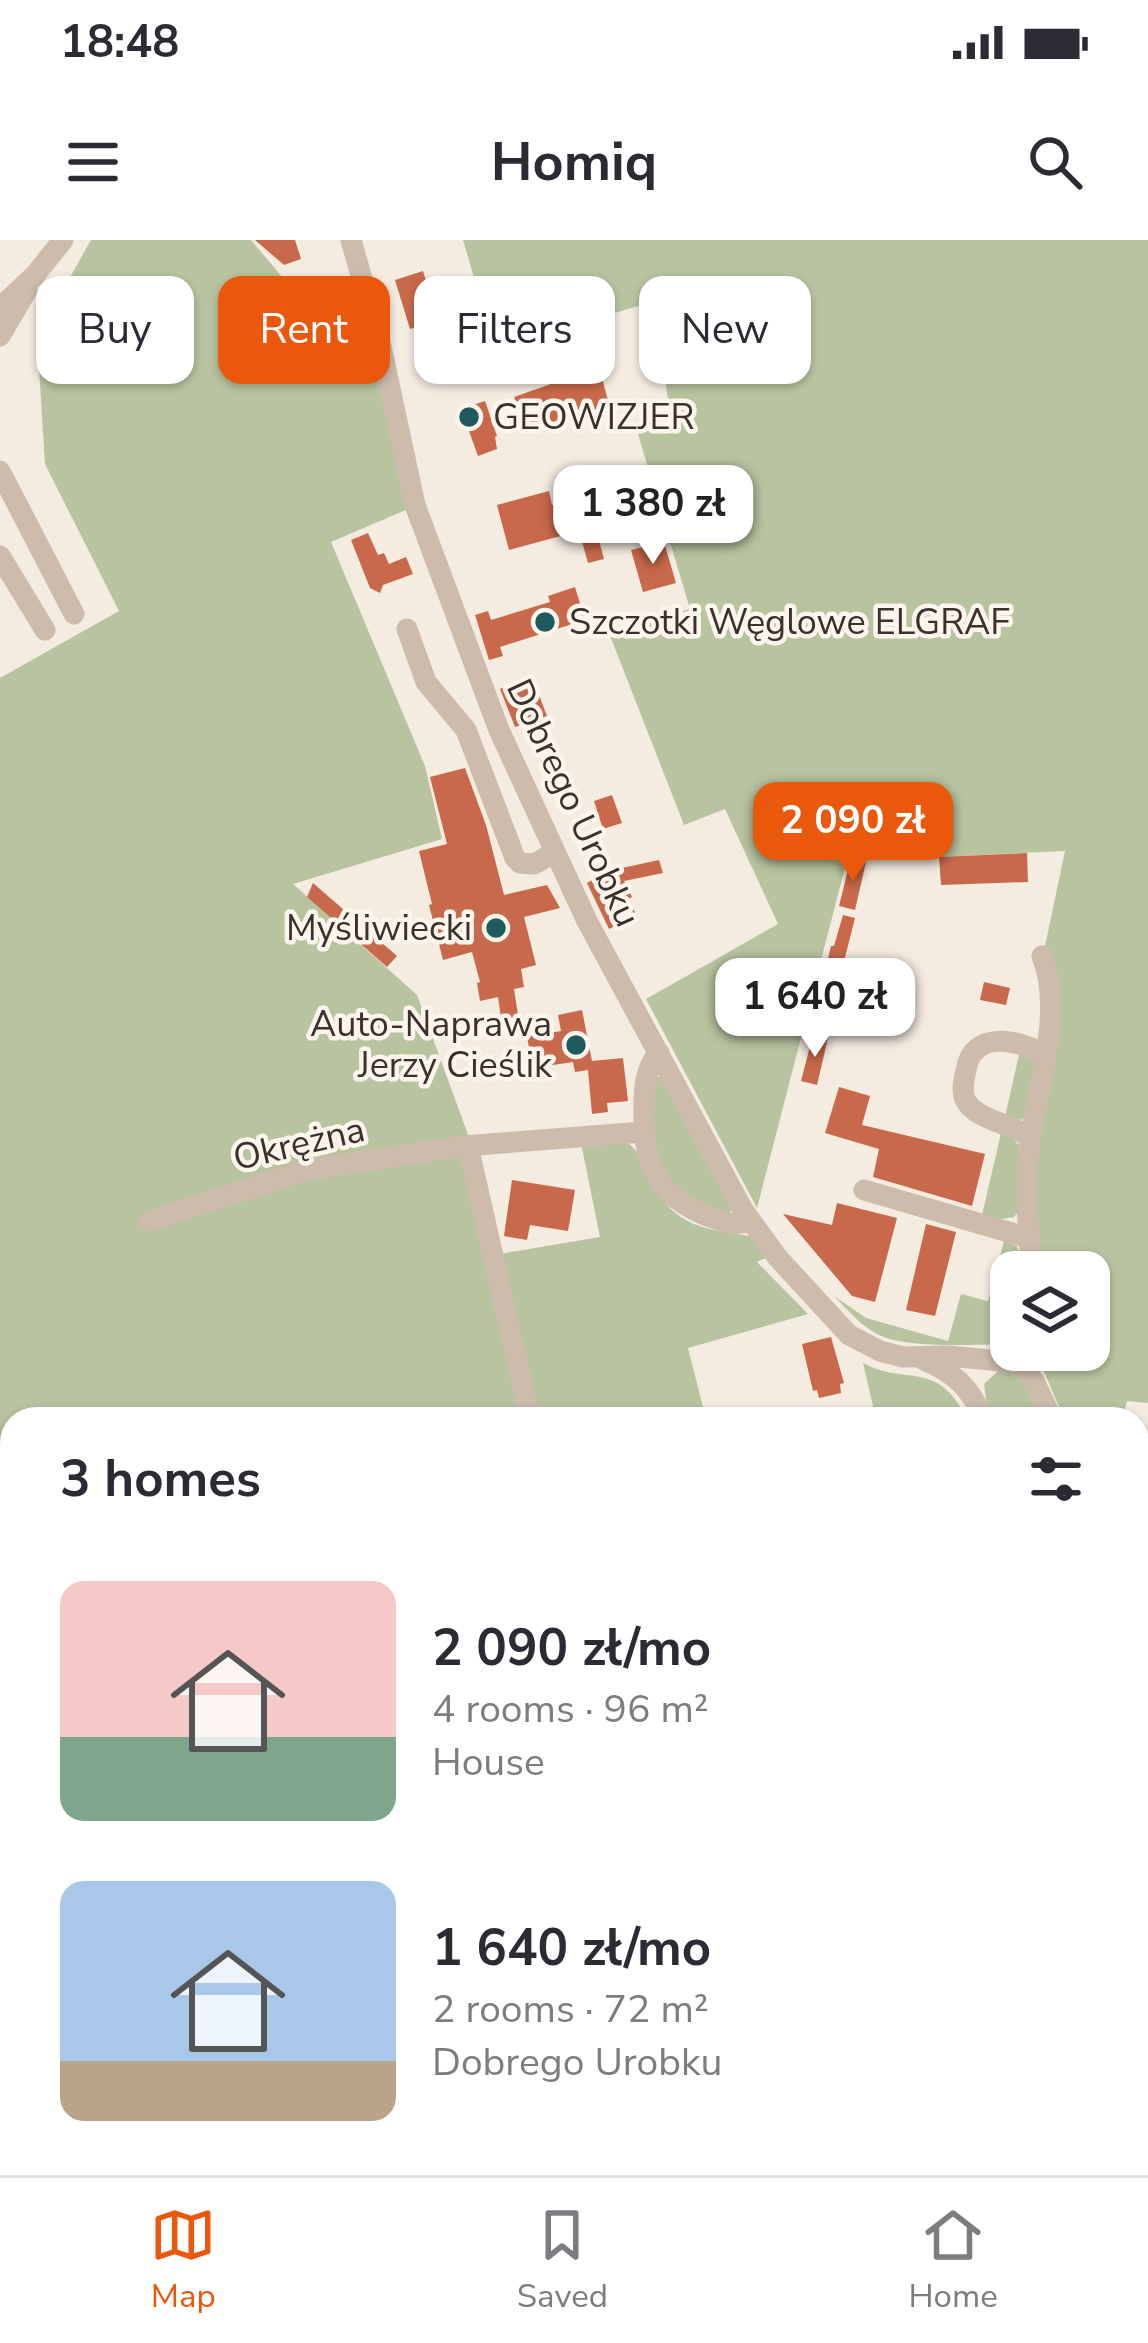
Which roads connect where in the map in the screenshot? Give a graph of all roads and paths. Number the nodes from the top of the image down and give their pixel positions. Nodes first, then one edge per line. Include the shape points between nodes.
1 (63, 240) edge
2 (351, 240) edge
3 (34, 275) junction
4 (0, 308) edge
5 (0, 336) edge
6 (0, 471) edge
7 (0, 556) edge
8 (74, 614) dead end
9 (406, 629) dead end
10 (45, 630) dead end
11 (554, 853) junction
12 (1042, 956) dead end
13 (659, 1053) junction
14 (1044, 1054) junction
15 (643, 1132) junction
16 (1030, 1138) junction
17 (468, 1146) junction
18 (864, 1190) dead end
19 (149, 1221) dead end
20 (750, 1221) junction
21 (1029, 1238) junction
22 (1030, 1251) edge
23 (921, 1359) junction
24 (990, 1360) edge
25 (990, 1370) edge
26 (1030, 1371) edge
27 (527, 1407) edge
28 (978, 1407) edge
29 (981, 1407) edge
30 (1046, 1407) edge

1 - 3 street
2 - 11 street, Dobrego Urobku via 418,516
3 - 4 street
3 - 5 street
6 - 8 street
7 - 10 street
9 - 11 street via 426,682 466,730 511,853 527,865
11 - 13 street, Dobrego Urobku
12 - 14 street via 1052,1012
13 - 15 street via 645,1084
13 - 20 street, Dobrego Urobku
14 - 16 street
14 - 16 street via 997,1041 968,1059 969,1105
15 - 17 street, Okrężna
15 - 20 street via 652,1169 680,1202 725,1222
16 - 21 street
17 - 19 street, Okrężna via 307,1170
17 - 27 street
18 - 21 street
20 - 23 street, Dobrego Urobku via 849,1335
21 - 22 street
23 - 24 street, Dobrego Urobku
23 - 28 street, Dobrego Urobku via 955,1375
25 - 29 street, Dobrego Urobku via 980,1382
26 - 30 street, Dobrego Urobku

